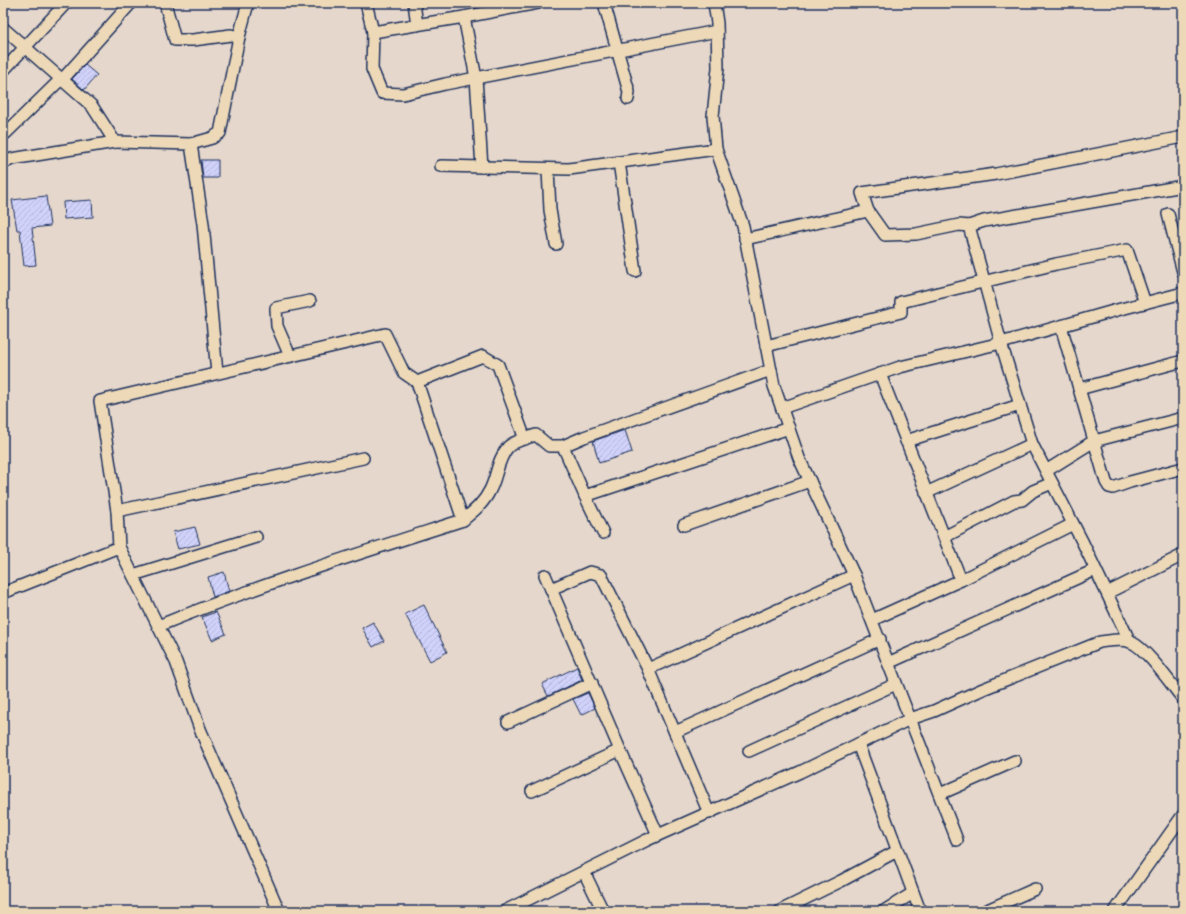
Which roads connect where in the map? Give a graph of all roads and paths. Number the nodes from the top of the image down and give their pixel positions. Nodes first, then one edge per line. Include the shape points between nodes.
1 (66, 3) edge
2 (131, 3) edge
3 (165, 3) edge
4 (248, 3) edge
5 (366, 3) edge
6 (414, 3) edge
7 (538, 3) edge
8 (604, 3) edge
9 (714, 3) edge
10 (464, 17) junction
11 (417, 25) junction
12 (3, 28) edge
13 (717, 31) junction
14 (373, 32) junction
15 (239, 37) junction
16 (25, 48) junction
17 (618, 50) junction
18 (3, 71) edge
19 (476, 78) junction
20 (62, 80) junction
21 (628, 98) dead end
22 (3, 135) edge
23 (1183, 137) edge
24 (115, 142) junction
25 (191, 144) junction
26 (716, 149) junction
27 (619, 162) junction
28 (3, 163) edge
29 (441, 166) dead end
30 (482, 167) junction
31 (548, 169) junction
32 (1183, 186) edge
33 (868, 211) junction
34 (1168, 214) dead end
35 (969, 226) junction
36 (745, 239) junction
37 (556, 244) dead end
38 (635, 271) dead end
39 (1183, 272) edge
40 (984, 283) junction
41 (1183, 293) edge
42 (310, 301) dead end
43 (1145, 303) junction
44 (1061, 326) junction
45 (1001, 343) junction
46 (766, 346) junction
47 (290, 356) junction
48 (1183, 362) edge
49 (771, 370) junction
50 (217, 374) junction
51 (880, 374) junction
52 (417, 382) junction
53 (1079, 389) junction
54 (1020, 405) junction
55 (782, 408) junction
56 (1183, 418) edge
57 (789, 428) junction
58 (525, 439) junction
59 (906, 441) junction
60 (1094, 441) junction
61 (1032, 444) junction
62 (563, 446) junction
63 (364, 458) dead end
64 (1183, 468) edge
65 (1046, 471) junction
66 (810, 480) junction
67 (1052, 483) junction
68 (926, 493) junction
69 (585, 496) junction
70 (117, 511) junction
71 (463, 520) junction
72 (1073, 524) junction
73 (684, 525) dead end
74 (603, 533) dead end
75 (256, 536) dead end
76 (944, 537) junction
77 (119, 547) junction
78 (1183, 555) edge
79 (1095, 570) junction
80 (133, 575) junction
81 (545, 575) dead end
82 (854, 575) junction
83 (961, 580) junction
84 (551, 589) junction
85 (3, 593) edge
86 (1107, 593) junction
87 (872, 620) junction
88 (158, 626) junction
89 (880, 639) junction
90 (1130, 642) junction
91 (888, 663) junction
92 (648, 669) junction
93 (592, 683) junction
94 (896, 684) junction
95 (1183, 699) edge
96 (910, 719) junction
97 (508, 722) dead end
98 (675, 732) junction
99 (858, 744) junction
100 (620, 750) junction
101 (749, 751) dead end
102 (1015, 761) dead end
103 (532, 791) dead end
104 (940, 794) junction
105 (709, 813) junction
106 (1183, 815) edge
107 (658, 835) junction
108 (957, 840) dead end
109 (898, 851) junction
110 (584, 872) junction
111 (1035, 889) dead end
112 (913, 893) junction
113 (279, 911) edge
114 (505, 911) edge
115 (603, 911) edge
116 (780, 911) edge
117 (884, 911) edge
118 (920, 911) edge
119 (985, 911) edge
120 (1115, 911) edge

1 - 16 street
2 - 20 street
3 - 15 street via 175,40 231,35
4 - 15 street
5 - 14 street
6 - 11 street
7 - 10 street
8 - 17 street
9 - 13 street
10 - 11 street
10 - 19 street
11 - 14 street
12 - 16 street
13 - 17 street
13 - 26 street via 718,68 713,116
14 - 19 street via 372,69 382,93 403,94
15 - 25 street via 220,133
16 - 18 street
16 - 20 street
17 - 19 street
17 - 21 street via 629,92
19 - 30 street
20 - 22 street
20 - 24 street via 92,106
23 - 33 street via 996,174 862,193
24 - 25 street
24 - 28 street via 12,158
25 - 50 street via 203,224
26 - 27 street
26 - 36 street via 743,226
27 - 31 street via 569,169
27 - 38 street
29 - 30 street
30 - 31 street
31 - 37 street via 550,210
32 - 35 street via 984,221
33 - 35 street via 885,235 916,234 959,225
33 - 36 street
34 - 39 street
35 - 40 street
36 - 46 street
40 - 43 street via 1056,264 1127,250
40 - 45 street
40 - 46 street via 902,302 901,312
41 - 43 street
42 - 47 street via 276,308 277,326
43 - 44 street
44 - 45 street
44 - 53 street
45 - 51 street
45 - 54 street
46 - 49 street
47 - 50 street
47 - 52 street via 384,334 404,373
48 - 53 street
49 - 55 street
49 - 62 street
50 - 70 street via 100,401
51 - 55 street
51 - 59 street
52 - 58 street via 483,356 498,365
52 - 71 street
53 - 60 street
54 - 59 street
54 - 61 street
55 - 57 street
56 - 60 street
57 - 66 street
57 - 69 street
58 - 62 street via 536,435 549,446
58 - 71 street via 509,447 499,464 491,490 478,508
59 - 68 street
60 - 64 street via 1109,487
60 - 65 street
61 - 65 street
61 - 68 street
62 - 69 street
63 - 70 street
65 - 67 street
66 - 73 street
66 - 82 street
67 - 72 street
67 - 76 street
68 - 76 street
69 - 74 street
70 - 77 street
71 - 88 street via 273,583
72 - 79 street
72 - 83 street
75 - 80 street
76 - 83 street
77 - 80 street
77 - 85 street
78 - 86 street
79 - 86 street
79 - 91 street
80 - 88 street
81 - 84 street
82 - 87 street
82 - 92 street
83 - 87 street
84 - 92 street via 590,572 601,575
84 - 93 street
86 - 90 street
87 - 89 street
88 - 113 street via 176,662 200,729
89 - 91 street
89 - 98 street
90 - 95 street via 1144,650
90 - 96 street via 1100,642
91 - 94 street
92 - 98 street
93 - 97 street
93 - 100 street
94 - 96 street
94 - 101 street
96 - 99 street
96 - 104 street
98 - 105 street
99 - 105 street
99 - 109 street
100 - 103 street
100 - 107 street
102 - 104 street
104 - 108 street
105 - 107 street
106 - 120 street
107 - 110 street
109 - 112 street
109 - 116 street
110 - 114 street
110 - 115 street
111 - 119 street
112 - 117 street
112 - 118 street

